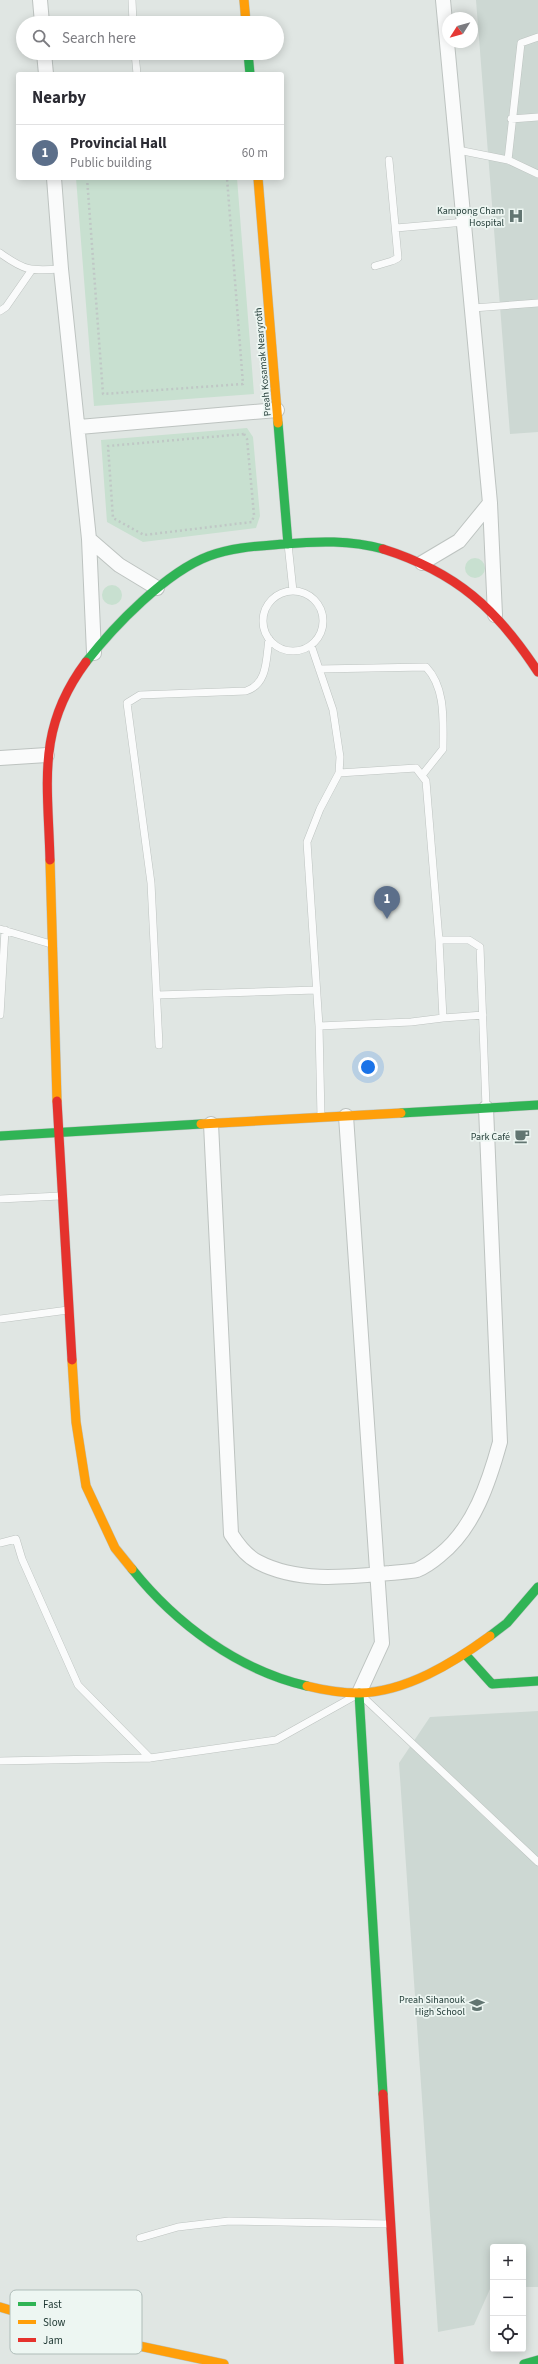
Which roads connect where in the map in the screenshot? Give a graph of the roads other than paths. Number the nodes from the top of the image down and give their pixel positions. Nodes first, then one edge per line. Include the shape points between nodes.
1 (40, 0) edge
2 (132, 0) edge
3 (244, 0) edge
4 (443, 0) edge
5 (41, 16) edge
6 (133, 16) edge
7 (245, 16) edge
8 (538, 37) edge
9 (45, 60) edge
10 (135, 60) edge
11 (249, 60) edge
12 (46, 72) edge
13 (136, 72) edge
14 (250, 72) edge
15 (538, 116) edge
16 (511, 119) junction
17 (458, 150) junction
18 (389, 160) dead end
19 (508, 160) junction
20 (538, 174) edge
21 (54, 180) edge
22 (258, 180) edge
23 (465, 222) junction
24 (396, 228) junction
25 (0, 253) edge
26 (375, 266) dead end
27 (61, 270) junction
28 (31, 271) junction
29 (538, 303) edge
30 (473, 308) junction
31 (0, 311) edge
32 (277, 410) junction
33 (79, 427) junction
34 (490, 503) junction
35 (89, 539) junction
36 (288, 544) junction
37 (422, 563) junction
38 (157, 588) junction
39 (293, 591) junction
40 (496, 616) junction
41 (269, 639) junction
42 (311, 645) junction
43 (94, 653) junction
44 (318, 668) junction
45 (538, 672) edge
46 (47, 755) junction
47 (0, 758) edge
48 (339, 773) junction
49 (423, 774) junction
50 (3, 929) edge
51 (439, 940) junction
52 (52, 945) junction
53 (316, 990) junction
54 (157, 995) junction
55 (0, 1015) edge
56 (484, 1015) junction
57 (443, 1018) junction
58 (319, 1026) junction
59 (159, 1045) dead end
60 (538, 1105) edge
61 (486, 1108) junction
62 (346, 1116) junction
63 (321, 1118) junction
64 (211, 1124) junction
65 (58, 1132) junction
66 (0, 1136) edge
67 (63, 1196) junction
68 (0, 1199) edge
69 (68, 1310) junction
70 (0, 1319) edge
71 (0, 1543) edge
72 (378, 1574) junction
73 (538, 1587) edge
74 (465, 1654) junction
75 (538, 1681) edge
76 (359, 1693) junction
77 (150, 1758) junction
78 (0, 1761) edge
79 (538, 1862) edge
80 (390, 2224) junction
81 (140, 2238) dead end
82 (0, 2307) edge
83 (10, 2310) edge
84 (142, 2348) edge
85 (538, 2360) edge
86 (401, 2363) edge
87 (224, 2364) edge
88 (524, 2364) edge

1 - 5 street
2 - 6 lane
3 - 7 street
4 - 17 street
8 - 16 lane via 522,43
9 - 12 street
10 - 13 lane
11 - 14 street
15 - 16 lane
16 - 19 lane
17 - 19 lane
17 - 23 street
18 - 24 lane
19 - 20 lane
21 - 27 street
22 - 32 street, Preah Kosamak Nearyroth
23 - 24 lane
23 - 30 street
24 - 26 lane via 398,258
25 - 28 lane
27 - 28 lane
27 - 33 street
28 - 31 lane via 6,307
29 - 30 lane
30 - 34 street
32 - 33 street
32 - 36 street, Preah Kosamak Nearyroth
33 - 35 street
34 - 37 street via 459,541
34 - 40 street
35 - 38 street via 119,565
35 - 43 street
36 - 37 street via 335,541 374,546
36 - 38 street via 245,547 201,559
36 - 39 lane
37 - 40 street via 459,583
38 - 43 street via 123,619
39 - 41 lane via 279,594 268,603 263,621
39 - 42 lane via 310,596 322,612 322,630
40 - 45 street via 521,645
41 - 42 lane via 284,650 302,650
41 - 54 lane via 263,679 253,689 140,695 127,703 151,883
42 - 44 lane
43 - 46 street via 70,686 56,716
44 - 48 lane via 332,710 340,757
44 - 49 lane via 426,667 436,677 441,694 443,749
46 - 47 street
46 - 52 street
48 - 49 lane via 416,768
48 - 53 lane via 320,808 307,842
49 - 51 lane via 426,781
50 - 52 lane
50 - 55 lane
51 - 56 lane via 469,940 480,947
51 - 57 lane
52 - 65 street
53 - 54 lane
53 - 58 lane
54 - 59 lane
56 - 57 lane
56 - 61 lane
57 - 58 lane
58 - 63 lane
60 - 61 street
61 - 62 street
61 - 72 street via 500,1442 479,1503 460,1536 440,1555 417,1570
62 - 63 street
62 - 72 street
63 - 64 street
64 - 65 street
64 - 72 street via 231,1534 241,1549 258,1562 292,1574 323,1577
65 - 66 street
65 - 67 street
67 - 68 lane
67 - 69 street
69 - 70 lane
69 - 76 street via 76,1422 86,1486 115,1548 154,1595 198,1634 254,1668 290,1682 325,1690
71 - 77 lane via 16,1539 22,1559 78,1685
72 - 76 street via 382,1643
73 - 74 street via 507,1623
74 - 75 street via 492,1684
74 - 76 street via 396,1687
76 - 77 lane via 276,1740
76 - 79 lane
76 - 80 street
77 - 78 lane
80 - 81 lane via 229,2221 178,2227
80 - 86 street
82 - 83 street
84 - 87 street via 178,2357
85 - 88 street

